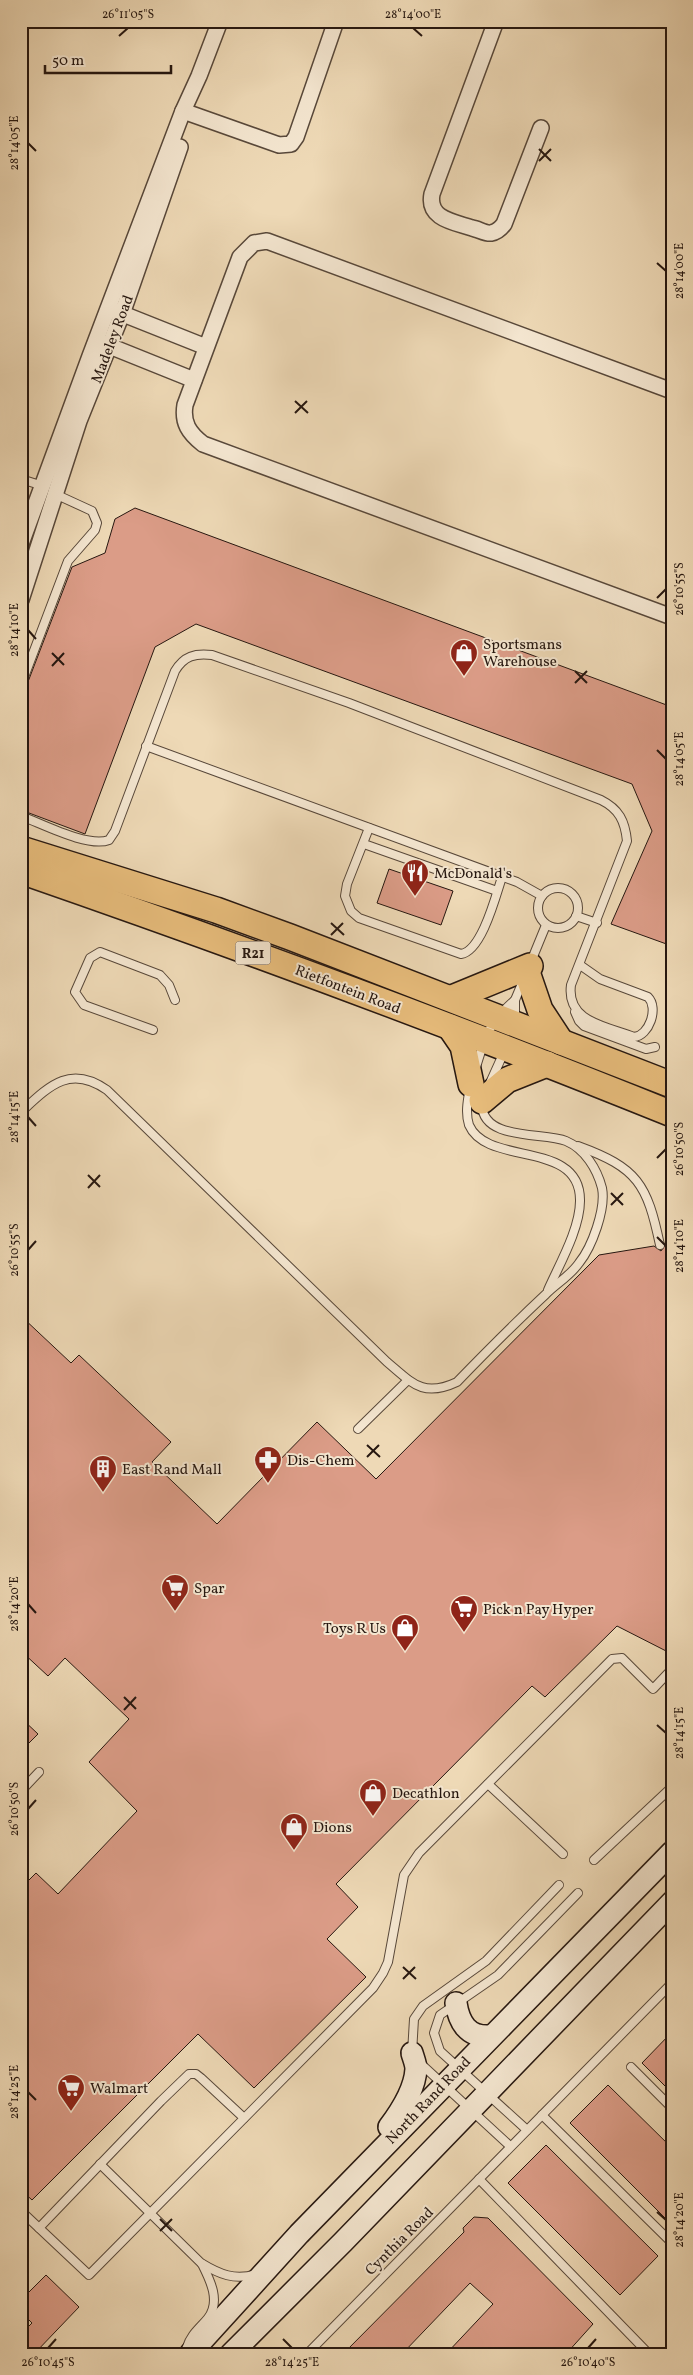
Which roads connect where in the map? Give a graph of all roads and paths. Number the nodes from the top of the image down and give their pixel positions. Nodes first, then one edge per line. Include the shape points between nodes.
1 (220, 21) edge
2 (336, 21) edge
3 (496, 21) edge
4 (187, 112) junction
5 (541, 128) dead end
6 (116, 311) junction
7 (103, 343) junction
8 (206, 347) junction
9 (194, 380) junction
10 (672, 391) edge
11 (21, 478) edge
12 (49, 490) junction
13 (21, 544) edge
14 (21, 600) edge
15 (672, 617) edge
16 (21, 684) edge
17 (146, 746) junction
18 (21, 816) edge
19 (369, 828) junction
20 (364, 844) junction
21 (21, 849) edge
22 (21, 871) edge
23 (502, 877) junction
24 (497, 892) junction
25 (542, 896) junction
26 (576, 916) junction
27 (597, 923) junction
28 (546, 925) junction
29 (580, 965) junction
30 (528, 969) junction
31 (452, 998) junction
32 (175, 1000) dead end
33 (515, 1000) junction
34 (575, 1010) junction
35 (450, 1027) junction
36 (153, 1030) dead end
37 (504, 1034) junction
38 (561, 1042) junction
39 (654, 1047) dead end
40 (547, 1064) junction
41 (672, 1085) edge
42 (477, 1093) junction
43 (21, 1112) edge
44 (672, 1114) edge
45 (567, 1142) junction
46 (660, 1245) dead end
47 (547, 1292) junction
48 (408, 1380) junction
49 (358, 1430) dead end
50 (672, 1669) edge
51 (39, 1772) dead end
52 (488, 1784) junction
53 (672, 1787) edge
54 (21, 1791) edge
55 (672, 1852) edge
56 (562, 1854) dead end
57 (594, 1860) dead end
58 (559, 1885) dead end
59 (578, 1892) dead end
60 (672, 1902) edge
61 (672, 1983) edge
62 (456, 2003) junction
63 (490, 2036) junction
64 (412, 2053) junction
65 (460, 2067) junction
66 (630, 2067) dead end
67 (443, 2084) junction
68 (487, 2092) junction
69 (672, 2108) edge
70 (471, 2109) junction
71 (542, 2115) junction
72 (244, 2118) junction
73 (527, 2130) junction
74 (510, 2146) junction
75 (100, 2164) junction
76 (479, 2179) junction
77 (341, 2191) junction
78 (21, 2211) edge
79 (150, 2212) junction
80 (38, 2228) junction
81 (672, 2243) edge
82 (201, 2263) junction
83 (270, 2268) junction
84 (186, 2354) edge
85 (190, 2354) edge
86 (231, 2354) edge
87 (307, 2354) edge
88 (649, 2354) edge

1 - 4 street, Madeley Road
2 - 4 street via 291,144 279,145
3 - 5 street via 432,194 430,203 434,211 441,218 490,233 498,230 504,224
4 - 6 street, Madeley Road
6 - 7 street, Madeley Road
6 - 8 street
7 - 9 street
7 - 12 street, Madeley Road
8 - 9 street
8 - 10 street via 240,257 254,243 267,241
9 - 15 street via 183,416 189,431 203,444
11 - 12 lane
12 - 13 street, Madeley Road
12 - 14 street, Madeley Road
12 - 16 lane via 92,511 97,523 92,534 68,561
17 - 18 lane via 109,840 96,843
17 - 19 lane
17 - 27 lane via 179,664 188,657 212,655 349,703 593,796 613,806 624,821 627,841
19 - 20 lane
19 - 23 lane
20 - 24 lane
20 - 24 lane via 346,890 346,904 351,911 359,918 438,947 461,954 472,949
21 - 31 main road, Rietfontein Road / R21 via 216,910
22 - 35 main road, Rietfontein Road / R21 via 208,936
23 - 24 lane
23 - 25 lane
25 - 26 lane via 546,891 559,888 570,892 577,903
25 - 28 lane via 538,914
26 - 27 lane
26 - 28 lane via 560,928
27 - 29 lane
28 - 30 lane
29 - 34 lane via 571,984 570,994
29 - 34 lane via 600,979 648,998 654,1008 644,1033 634,1037 581,1016
30 - 31 main road
30 - 33 lane
30 - 38 main road via 540,1010
31 - 37 main road, Rietfontein Road / R21
32 - 36 lane via 169,985 160,975 100,952 90,958 75,992 78,1000
33 - 37 lane
33 - 37 lane
34 - 39 lane via 584,1026 646,1049
35 - 37 main road, Rietfontein Road / R21
35 - 42 main road via 464,1046
37 - 38 main road, Rietfontein Road / R21
37 - 40 main road, Rietfontein Road / R21
37 - 42 lane
37 - 42 lane
38 - 41 main road, Rietfontein Road / R21
40 - 42 main road
40 - 44 main road, Rietfontein Road / R21
42 - 45 lane via 485,1116 502,1130
42 - 47 lane via 467,1106 469,1124 478,1135 490,1143 540,1157 567,1169 578,1187 580,1201 573,1232
43 - 48 lane via 48,1088 63,1080 79,1077 107,1090
45 - 46 lane via 607,1156 634,1176 652,1210
45 - 47 lane via 592,1163 602,1188 603,1201 581,1261
47 - 48 lane via 457,1382 442,1389 425,1388
48 - 49 lane
50 - 52 lane via 653,1689 622,1658 612,1659
51 - 54 lane
52 - 56 lane
52 - 72 lane via 410,1863 398,1899 388,1962 383,1973
53 - 57 lane
55 - 63 main road, North Rand Road
58 - 64 lane via 486,1961 423,2006 414,2019
59 - 62 lane via 498,1975
60 - 68 main road
61 - 71 lane, Cynthia Road
62 - 63 main road via 460,2022 465,2027 478,2037
62 - 65 lane via 440,2015 434,2033 440,2051
63 - 65 main road, North Rand Road
64 - 67 lane
64 - 77 main road via 416,2068 411,2090 400,2112
65 - 67 main road, North Rand Road
65 - 68 lane
66 - 69 lane
67 - 70 lane
67 - 77 main road, North Rand Road
68 - 70 main road
68 - 73 lane
70 - 74 lane
70 - 86 main road
71 - 73 lane, Cynthia Road
71 - 81 lane
72 - 75 lane via 196,2074 189,2074
72 - 79 lane
73 - 74 lane, Cynthia Road
74 - 76 lane, Cynthia Road
75 - 79 lane
75 - 80 lane
76 - 87 lane, Cynthia Road
76 - 88 lane
77 - 83 main road, North Rand Road
78 - 80 lane
79 - 80 lane via 88,2275
79 - 82 lane
82 - 83 lane via 216,2273 237,2278
82 - 84 lane via 213,2291 212,2312 190,2337
83 - 85 main road, North Rand Road

